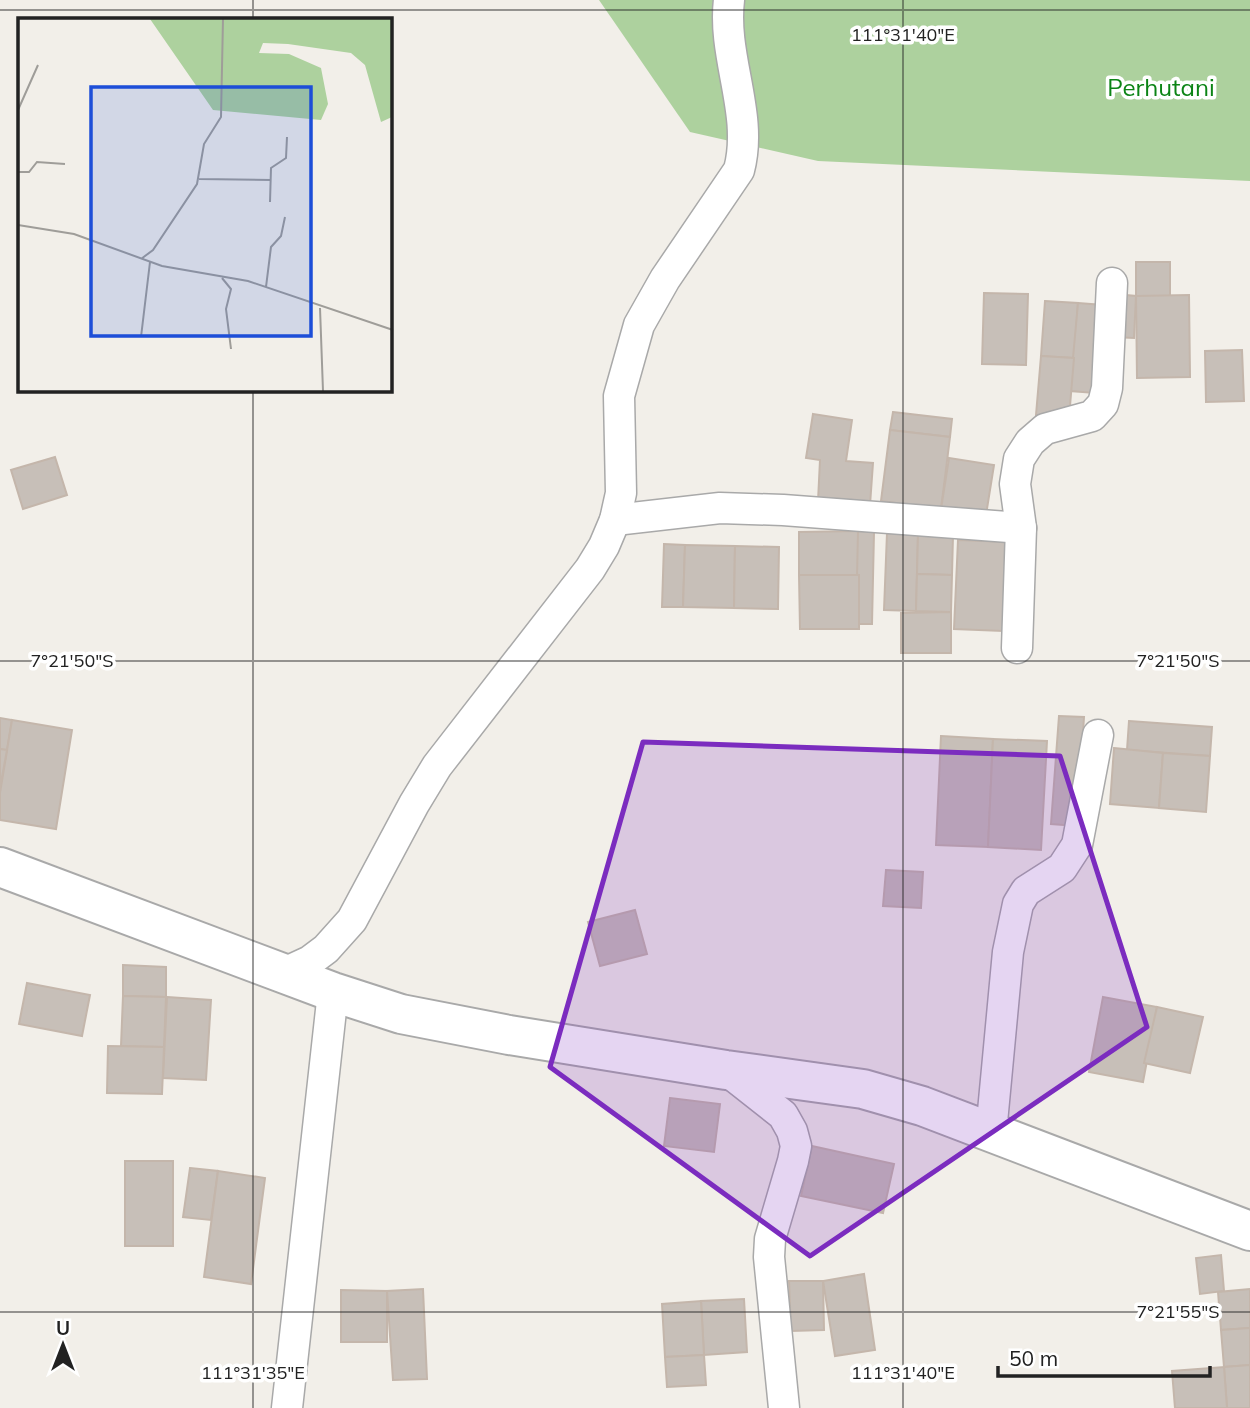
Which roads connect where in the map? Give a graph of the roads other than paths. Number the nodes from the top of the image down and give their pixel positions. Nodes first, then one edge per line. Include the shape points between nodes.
1 (729, 0) edge
2 (1112, 283) dead end
3 (615, 520) junction
4 (1021, 528) junction
5 (1017, 648) dead end
6 (1098, 735) dead end
7 (0, 867) edge
8 (284, 974) junction
9 (333, 992) junction
10 (726, 1070) junction
11 (991, 1133) junction
12 (1250, 1231) edge
13 (287, 1408) edge
14 (783, 1408) edge

1 - 3 street via 729,41 744,151 738,170 639,325 619,396 621,493
2 - 4 street via 1103,404 1091,416 1045,429 1030,442 1019,460 1015,484
3 - 4 street via 720,508
3 - 8 street via 590,569 430,776 352,920 310,961
4 - 5 street
6 - 11 street via 1077,845 1062,868 1026,891 1018,904 1008,952
7 - 8 street
8 - 9 street
9 - 10 street via 457,1026
9 - 13 street
10 - 11 street via 863,1089
10 - 14 street via 783,1115 796,1146 769,1257
11 - 12 street

